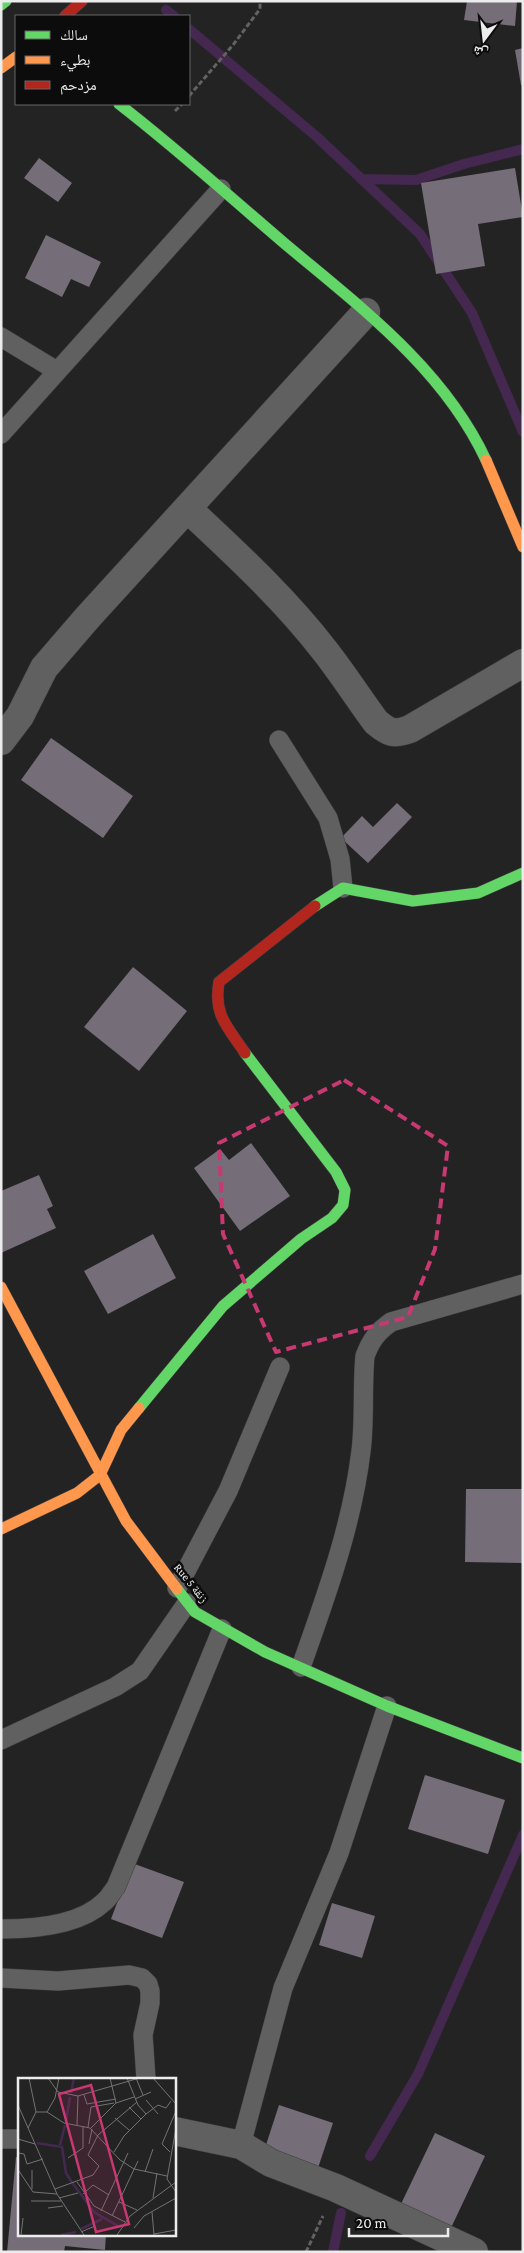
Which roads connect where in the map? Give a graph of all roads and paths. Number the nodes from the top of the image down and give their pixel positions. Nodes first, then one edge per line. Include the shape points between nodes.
1 (6, 1) edge
2 (82, 1) edge
3 (260, 1) edge
4 (1, 5) edge
5 (66, 15) edge
6 (15, 58) edge
7 (1, 68) edge
8 (190, 95) edge
9 (119, 105) edge
10 (221, 189) junction
11 (366, 312) junction
12 (1, 337) edge
13 (57, 371) junction
14 (1, 434) edge
15 (188, 509) junction
16 (523, 547) edge
17 (523, 662) edge
18 (278, 740) dead end
19 (1, 741) edge
20 (523, 873) edge
21 (343, 888) junction
22 (523, 1284) edge
23 (1, 1287) edge
24 (280, 1367) dead end
25 (100, 1475) junction
26 (1, 1529) edge
27 (182, 1596) junction
28 (222, 1629) junction
29 (301, 1667) junction
30 (387, 1706) junction
31 (1, 1740) edge
32 (523, 1758) edge
33 (1, 1929) edge
34 (1, 1978) edge
35 (146, 2078) edge
36 (175, 2131) edge
37 (1, 2139) edge
38 (18, 2139) edge
39 (241, 2145) junction
40 (336, 2188) junction
41 (306, 2252) edge
42 (474, 2252) edge

1 - 4 main road
2 - 5 main road
3 - 8 path via 260,9
6 - 7 main road
9 - 10 main road
10 - 11 main road
10 - 13 lane
11 - 15 street
11 - 16 main road via 431,375 457,409 480,448
12 - 13 lane
13 - 14 lane
15 - 17 street via 288,607 325,651 376,722 386,730 398,733 410,729
15 - 19 street via 44,668 20,716
18 - 21 lane via 328,818 340,859
20 - 21 main road via 478,893 413,901
21 - 25 main road via 312,908 219,982 216,998 219,1014 249,1059 336,1172 345,1190 343,1205 332,1218 301,1239 223,1306 122,1430
22 - 29 lane via 391,1322 370,1342 365,1356 362,1450 352,1501 341,1550
23 - 25 main road, Rue 5 زنقة
24 - 27 lane
25 - 26 main road via 77,1493
25 - 27 main road, Rue 5 زنقة via 126,1521
27 - 28 main road, Rue 5 زنقة via 195,1612
27 - 31 lane via 140,1671 115,1687
28 - 29 main road, Rue 5 زنقة
28 - 33 lane via 116,1887 104,1902 76,1917 34,1929
29 - 30 main road, Rue 5 زنقة
30 - 32 main road, Rue 5 زنقة
30 - 39 lane via 339,1853 283,1988
34 - 35 lane via 58,1981 129,1975 142,1978 150,1991 144,2035
36 - 39 street
37 - 38 lane
39 - 40 street via 271,2163
40 - 41 path
40 - 42 street

